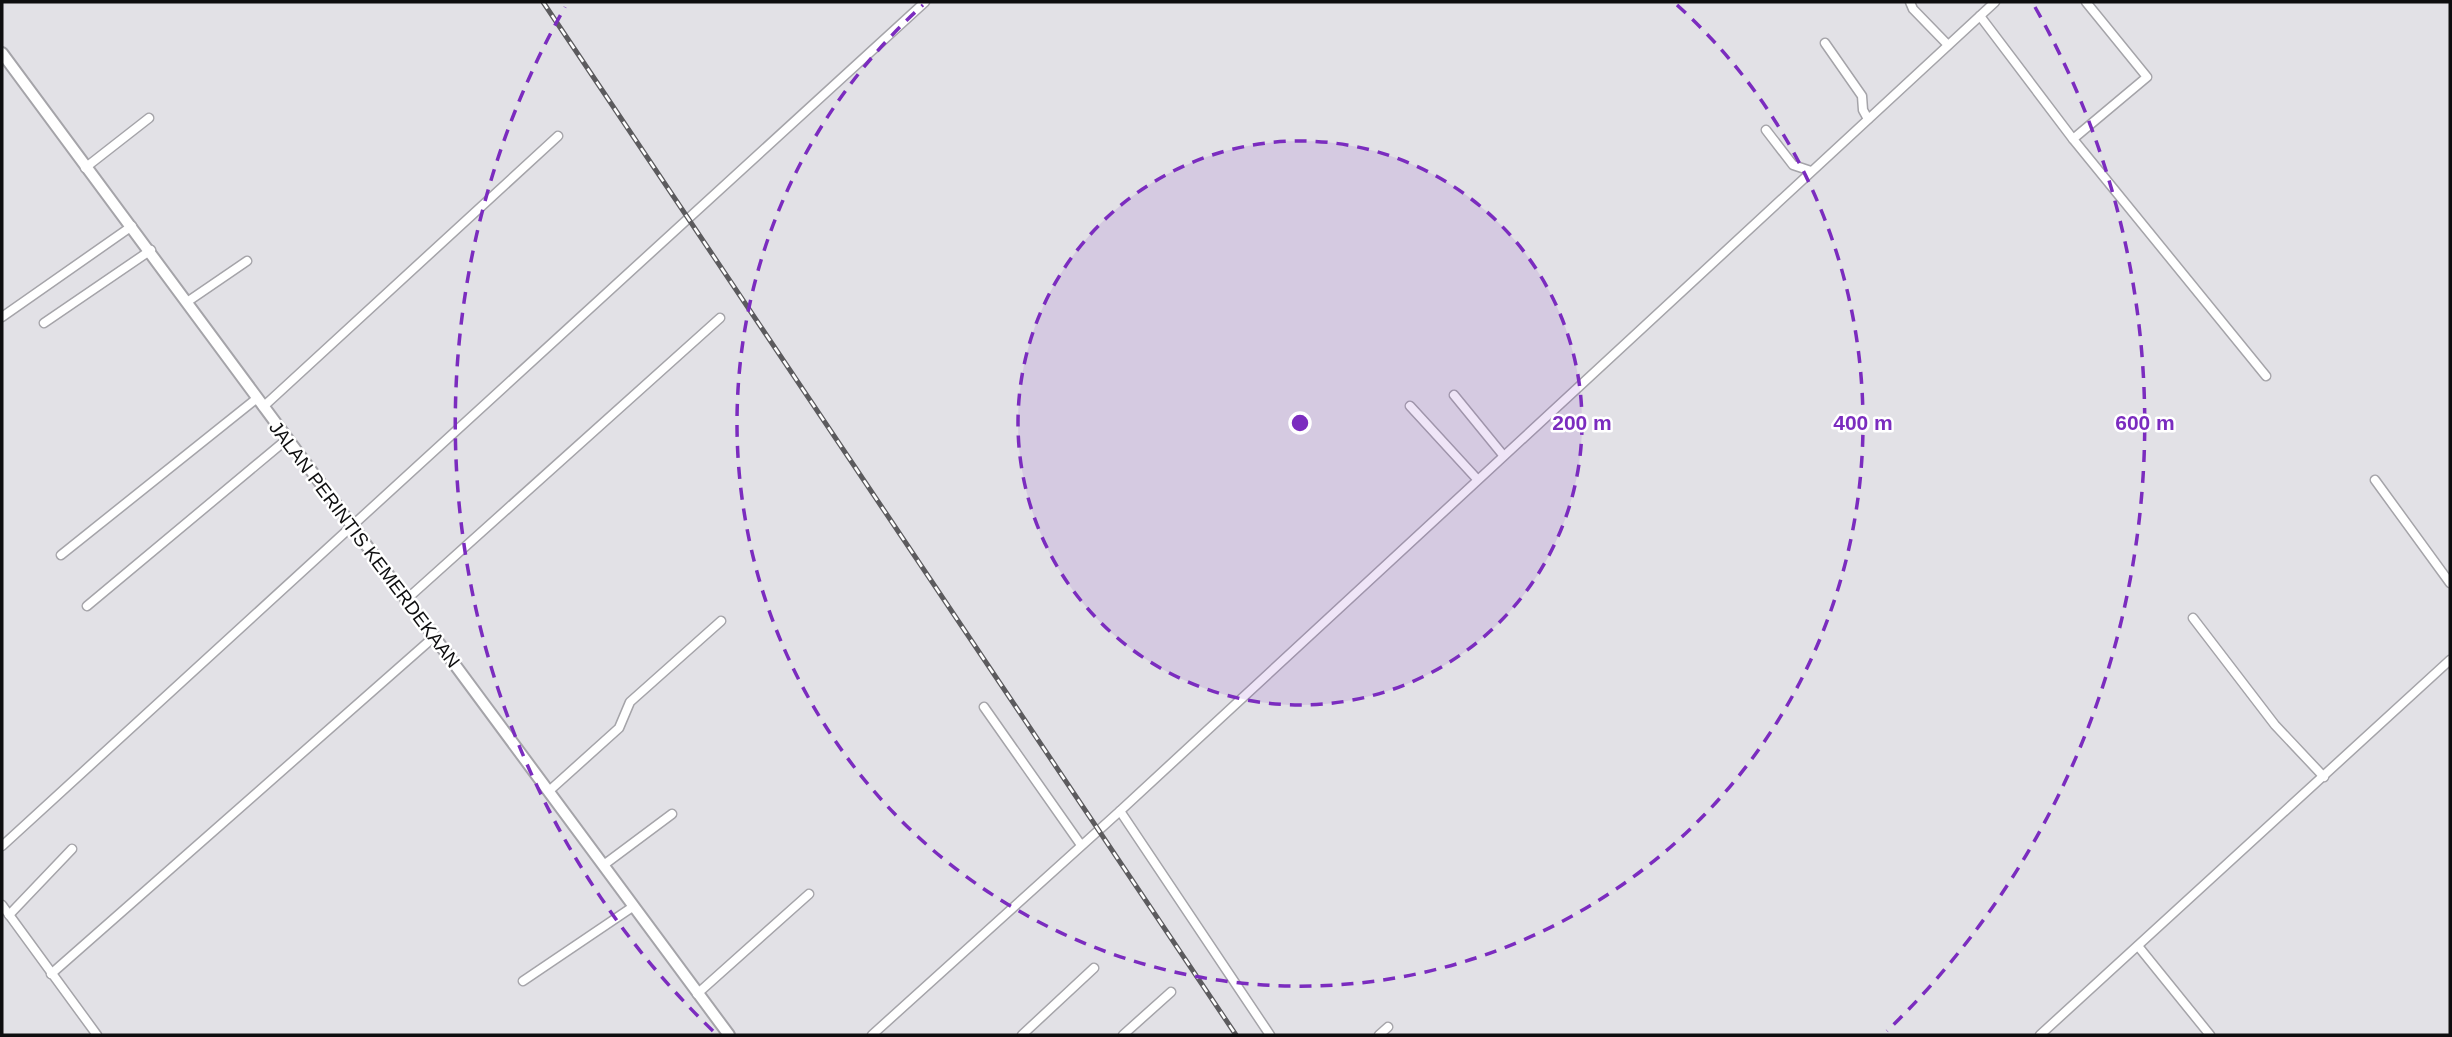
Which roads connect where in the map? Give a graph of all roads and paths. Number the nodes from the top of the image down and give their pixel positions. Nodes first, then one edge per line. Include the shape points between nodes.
1 (925, 2) edge
2 (1910, 2) edge
3 (1995, 2) edge
4 (2086, 2) edge
5 (1980, 16) junction
6 (1825, 43) dead end
7 (1948, 45) junction
8 (2, 53) edge
9 (149, 118) dead end
10 (1868, 119) junction
11 (1766, 130) dead end
12 (558, 136) dead end
13 (2073, 139) junction
14 (85, 168) junction
15 (1811, 171) junction
16 (132, 226) junction
17 (150, 250) junction
18 (247, 261) dead end
19 (187, 302) junction
20 (2, 317) edge
21 (720, 318) dead end
22 (44, 323) dead end
23 (2266, 376) dead end
24 (1454, 395) dead end
25 (259, 403) junction
26 (1410, 406) dead end
27 (286, 440) junction
28 (1503, 455) junction
29 (1477, 479) junction
30 (2375, 480) dead end
31 (352, 524) junction
32 (61, 555) dead end
33 (2450, 583) edge
34 (408, 598) junction
35 (87, 606) dead end
36 (2193, 618) dead end
37 (721, 621) dead end
38 (435, 636) junction
39 (2450, 660) edge
40 (985, 707) dead end
41 (2324, 777) junction
42 (549, 791) junction
43 (1120, 811) junction
44 (672, 814) dead end
45 (1081, 845) junction
46 (2, 846) edge
47 (72, 849) dead end
48 (605, 864) junction
49 (809, 894) dead end
50 (2, 905) edge
51 (634, 906) junction
52 (9, 915) junction
53 (2138, 947) junction
54 (1094, 968) dead end
55 (51, 974) junction
56 (523, 981) dead end
57 (1171, 992) dead end
58 (698, 994) junction
59 (1388, 1027) dead end
60 (97, 1035) edge
61 (729, 1035) edge
62 (872, 1035) edge
63 (1022, 1035) edge
64 (1123, 1035) edge
65 (1270, 1035) edge
66 (1379, 1035) edge
67 (2040, 1035) edge
68 (2210, 1035) edge

1 - 31 street
2 - 7 street
3 - 5 street
4 - 13 street via 2147,77
5 - 7 street
5 - 13 street
6 - 10 street via 1862,96
7 - 10 street
8 - 14 street, JALAN PERINTIS KEMERDEKAAN
9 - 14 street
10 - 15 street
11 - 15 street via 1793,164
12 - 25 street
13 - 23 street
14 - 16 street, JALAN PERINTIS KEMERDEKAAN
15 - 28 street
16 - 17 street, JALAN PERINTIS KEMERDEKAAN
16 - 20 street
17 - 19 street, JALAN PERINTIS KEMERDEKAAN
17 - 22 street
18 - 19 street
19 - 25 street, JALAN PERINTIS KEMERDEKAAN
21 - 34 street
24 - 28 street
25 - 27 street, JALAN PERINTIS KEMERDEKAAN
25 - 32 street
26 - 29 street
27 - 31 street, JALAN PERINTIS KEMERDEKAAN
27 - 35 street
28 - 29 street
29 - 43 street
30 - 33 street
31 - 34 street, JALAN PERINTIS KEMERDEKAAN
31 - 46 street
34 - 38 street, JALAN PERINTIS KEMERDEKAAN
36 - 41 street via 2275,725
37 - 42 street via 630,702 620,728
38 - 42 street, JALAN PERINTIS KEMERDEKAAN
38 - 55 street
39 - 41 street
40 - 45 street
41 - 53 street
42 - 48 street, JALAN PERINTIS KEMERDEKAAN
43 - 45 street
43 - 65 street
44 - 48 street
45 - 62 street
47 - 52 street
48 - 51 street, JALAN PERINTIS KEMERDEKAAN
49 - 58 street
50 - 52 street
51 - 56 street
51 - 58 street, JALAN PERINTIS KEMERDEKAAN
52 - 55 street
53 - 67 street
53 - 68 street
54 - 63 street
55 - 60 street
57 - 64 street
58 - 61 street, JALAN PERINTIS KEMERDEKAAN
59 - 66 street

